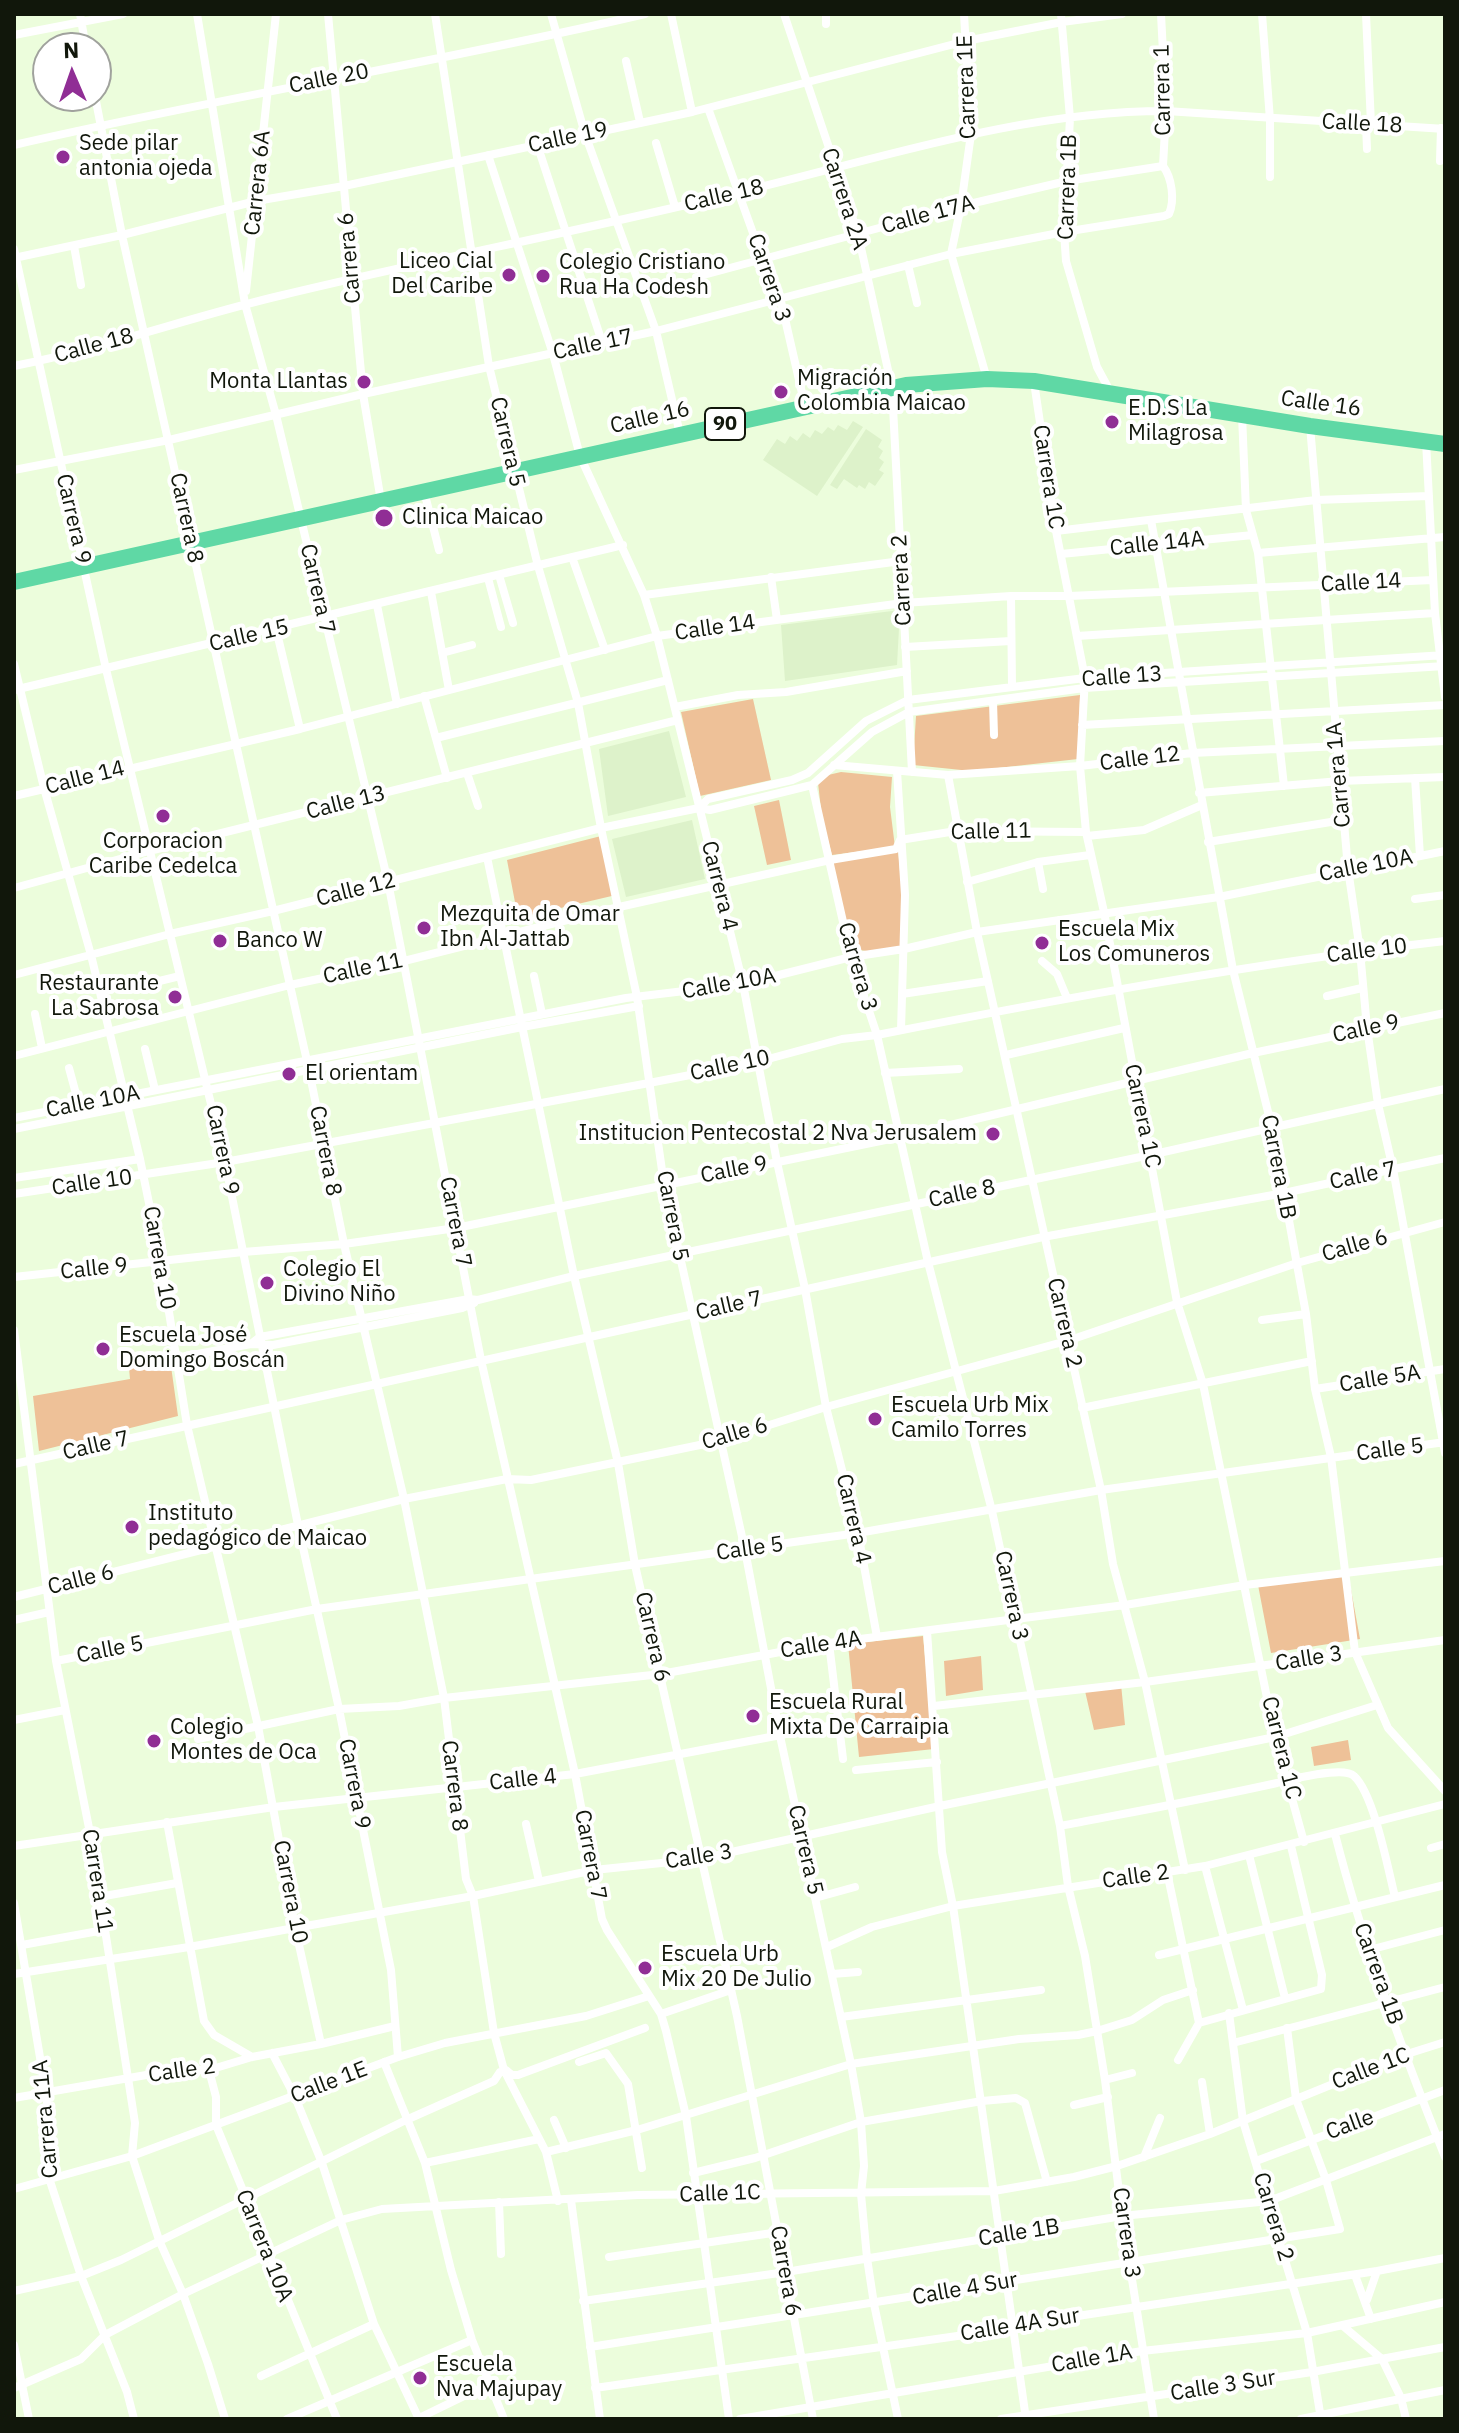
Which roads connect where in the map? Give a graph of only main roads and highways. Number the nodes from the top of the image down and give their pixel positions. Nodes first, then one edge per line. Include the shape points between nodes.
1 (1445, 444) edge
2 (14, 582) edge

1 - 2 highway, Calle 16 / 90 via 1034,381 987,379 892,388

